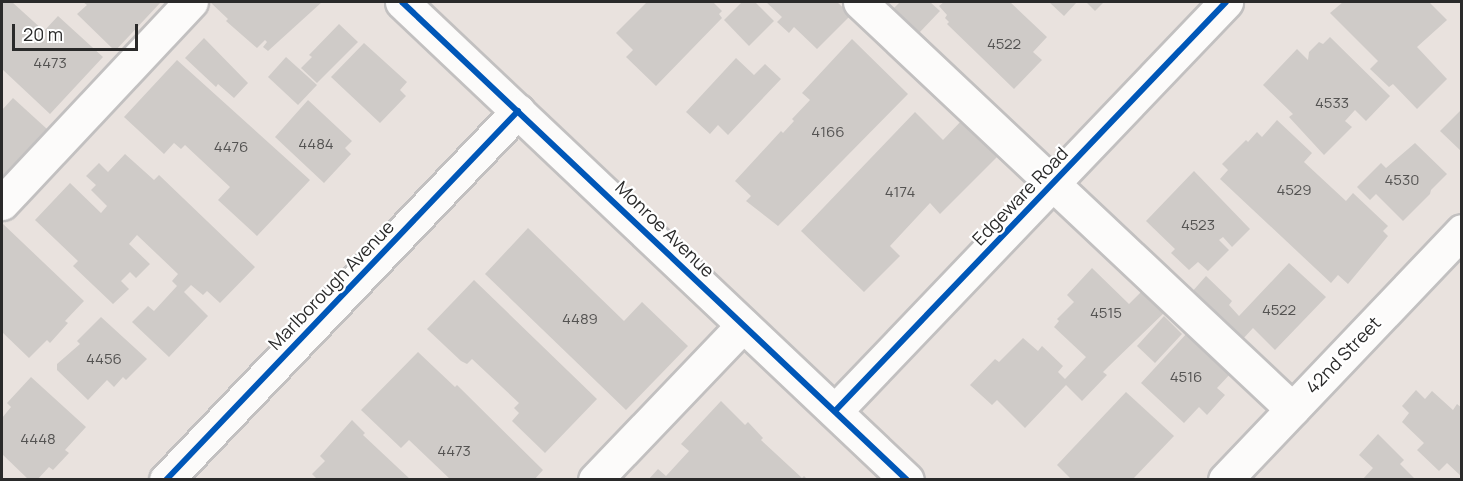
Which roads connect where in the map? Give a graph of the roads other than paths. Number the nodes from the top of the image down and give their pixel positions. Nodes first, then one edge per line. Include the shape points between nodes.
1 (192, 2) edge
2 (402, 2) edge
3 (860, 2) edge
4 (1226, 2) edge
5 (518, 111) junction
6 (1053, 183) junction
7 (2, 203) edge
8 (1461, 231) edge
9 (743, 325) junction
10 (1292, 409) junction
11 (835, 411) junction
12 (166, 480) edge
13 (595, 480) edge
14 (907, 480) edge
15 (1225, 480) edge

1 - 7 street
2 - 5 street, Monroe Avenue
3 - 6 street
4 - 6 street, Edgeware Road
5 - 9 street, Monroe Avenue
5 - 12 street, Marlborough Avenue
6 - 10 street
6 - 11 street, Edgeware Road
8 - 10 street, 42nd Street
9 - 11 street, Monroe Avenue
9 - 13 street
10 - 15 street, 42nd Street
11 - 14 street, Monroe Avenue

